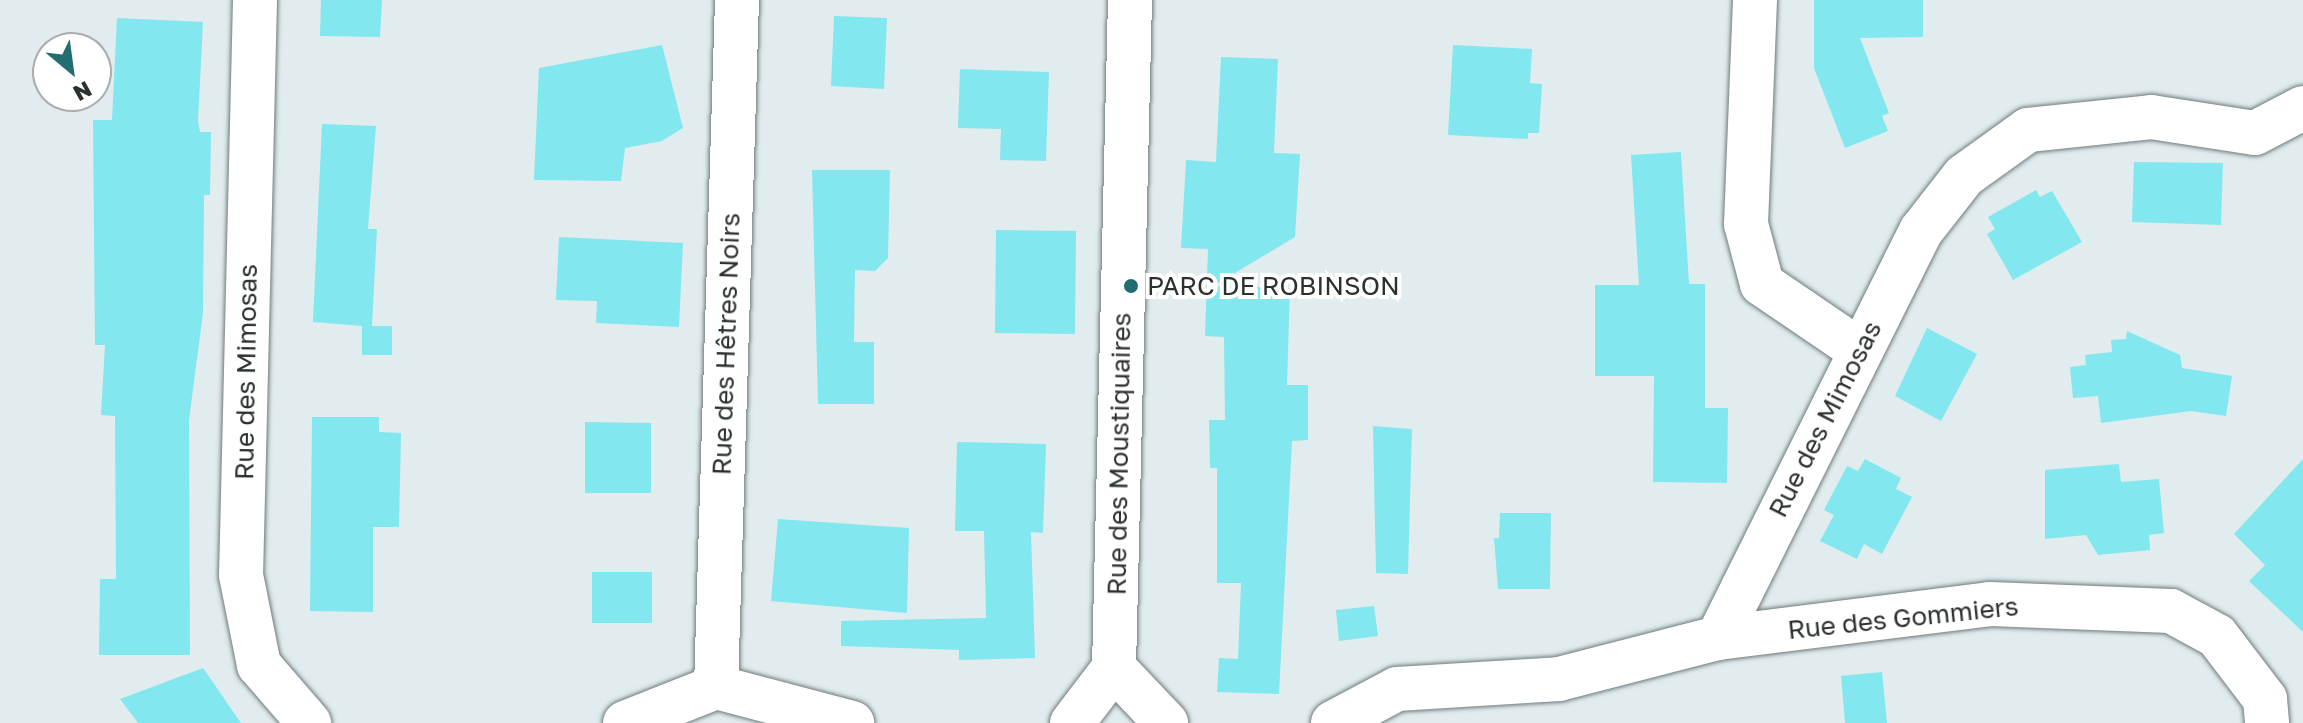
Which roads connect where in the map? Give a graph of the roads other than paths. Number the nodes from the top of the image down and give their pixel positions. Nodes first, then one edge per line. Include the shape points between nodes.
1 (255, 0) edge
2 (737, 0) edge
3 (1130, 0) edge
4 (1755, 0) edge
5 (2303, 108) edge
6 (1859, 350) junction
7 (1718, 638) junction
8 (1114, 668) junction
9 (716, 687) junction
10 (309, 723) edge
11 (625, 723) edge
12 (852, 723) edge
13 (1072, 723) edge
14 (1166, 723) edge
15 (1333, 723) edge
16 (2267, 723) edge

1 - 10 street, Rue des Mimosas via 241,575 259,665
2 - 9 street, Rue des Hêtres Noirs
3 - 8 street, Rue des Moustiquaires
4 - 6 street via 1746,224 1762,284
5 - 6 street, Rue des Mimosas via 2255,133 2151,117 2028,130 1964,176 1921,231
6 - 7 street, Rue des Mimosas
7 - 15 street via 1559,679 1397,689
7 - 16 street, Rue des Gommiers via 1990,604 2171,611 2217,636 2265,699
8 - 13 street
8 - 14 street
9 - 11 street
9 - 12 street

